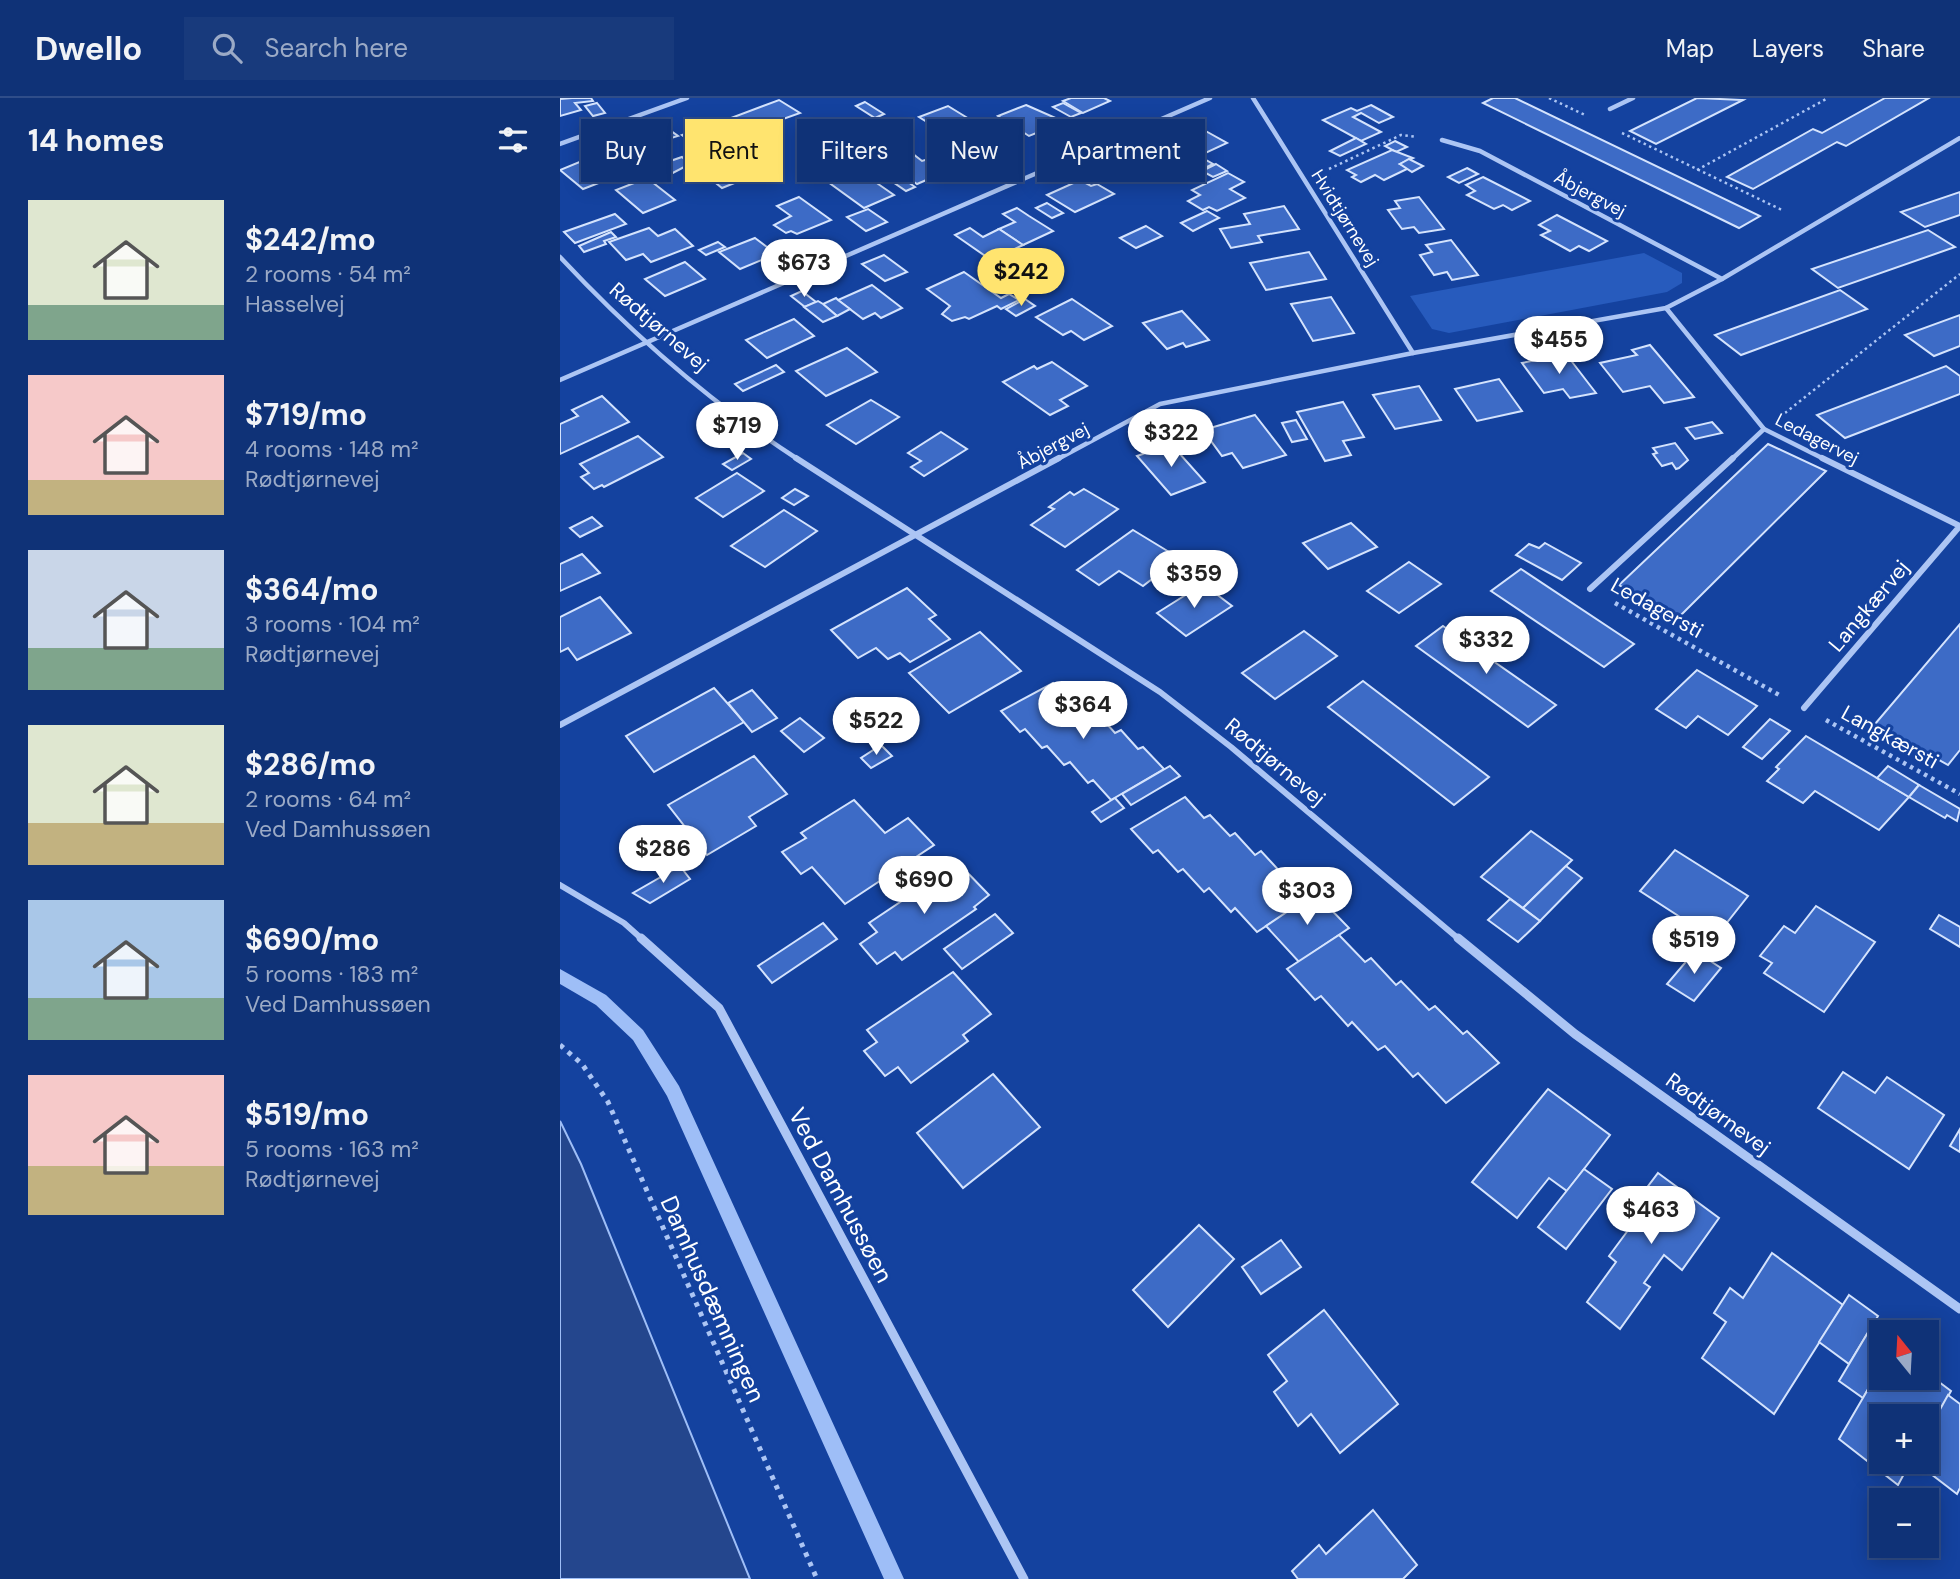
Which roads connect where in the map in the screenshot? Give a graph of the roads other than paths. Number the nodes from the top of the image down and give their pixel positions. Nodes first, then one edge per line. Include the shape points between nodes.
1 (687, 98) edge
2 (1210, 98) edge
3 (1253, 98) edge
4 (1633, 98) edge
5 (1610, 109) road end
6 (1960, 138) edge
7 (1442, 140) road end
8 (560, 144) edge
9 (560, 257) edge
10 (1722, 279) junction
11 (1666, 308) junction
12 (647, 342) junction
13 (1413, 353) junction
14 (560, 380) edge
15 (1764, 429) junction
16 (1960, 526) edge
17 (915, 536) junction
18 (1590, 589) road end
19 (1804, 708) road end
20 (560, 725) edge
21 (560, 885) edge
22 (1960, 1308) edge
23 (1024, 1579) edge

1 - 8 street
2 - 12 street
3 - 13 street, Hvidtjørnevej
4 - 5 street
6 - 10 street, Åbjergvej
7 - 10 street, Åbjergvej via 1480,151
9 - 12 street, Rødtjørnevej
10 - 11 street, Åbjergvej
11 - 13 street, Åbjergvej
11 - 15 street, Ledagervej
12 - 14 street
12 - 17 street, Rødtjørnevej via 753,430
13 - 17 street, Åbjergvej via 1160,404
15 - 16 street, Ledagervej
15 - 18 street, Ledagersti
16 - 19 street, Langkærvej
17 - 20 street, Åbjergvej
17 - 22 street, Rødtjørnevej via 1160,692 1575,1034
21 - 23 street, Ved Damhussøen via 624,923 719,1008

